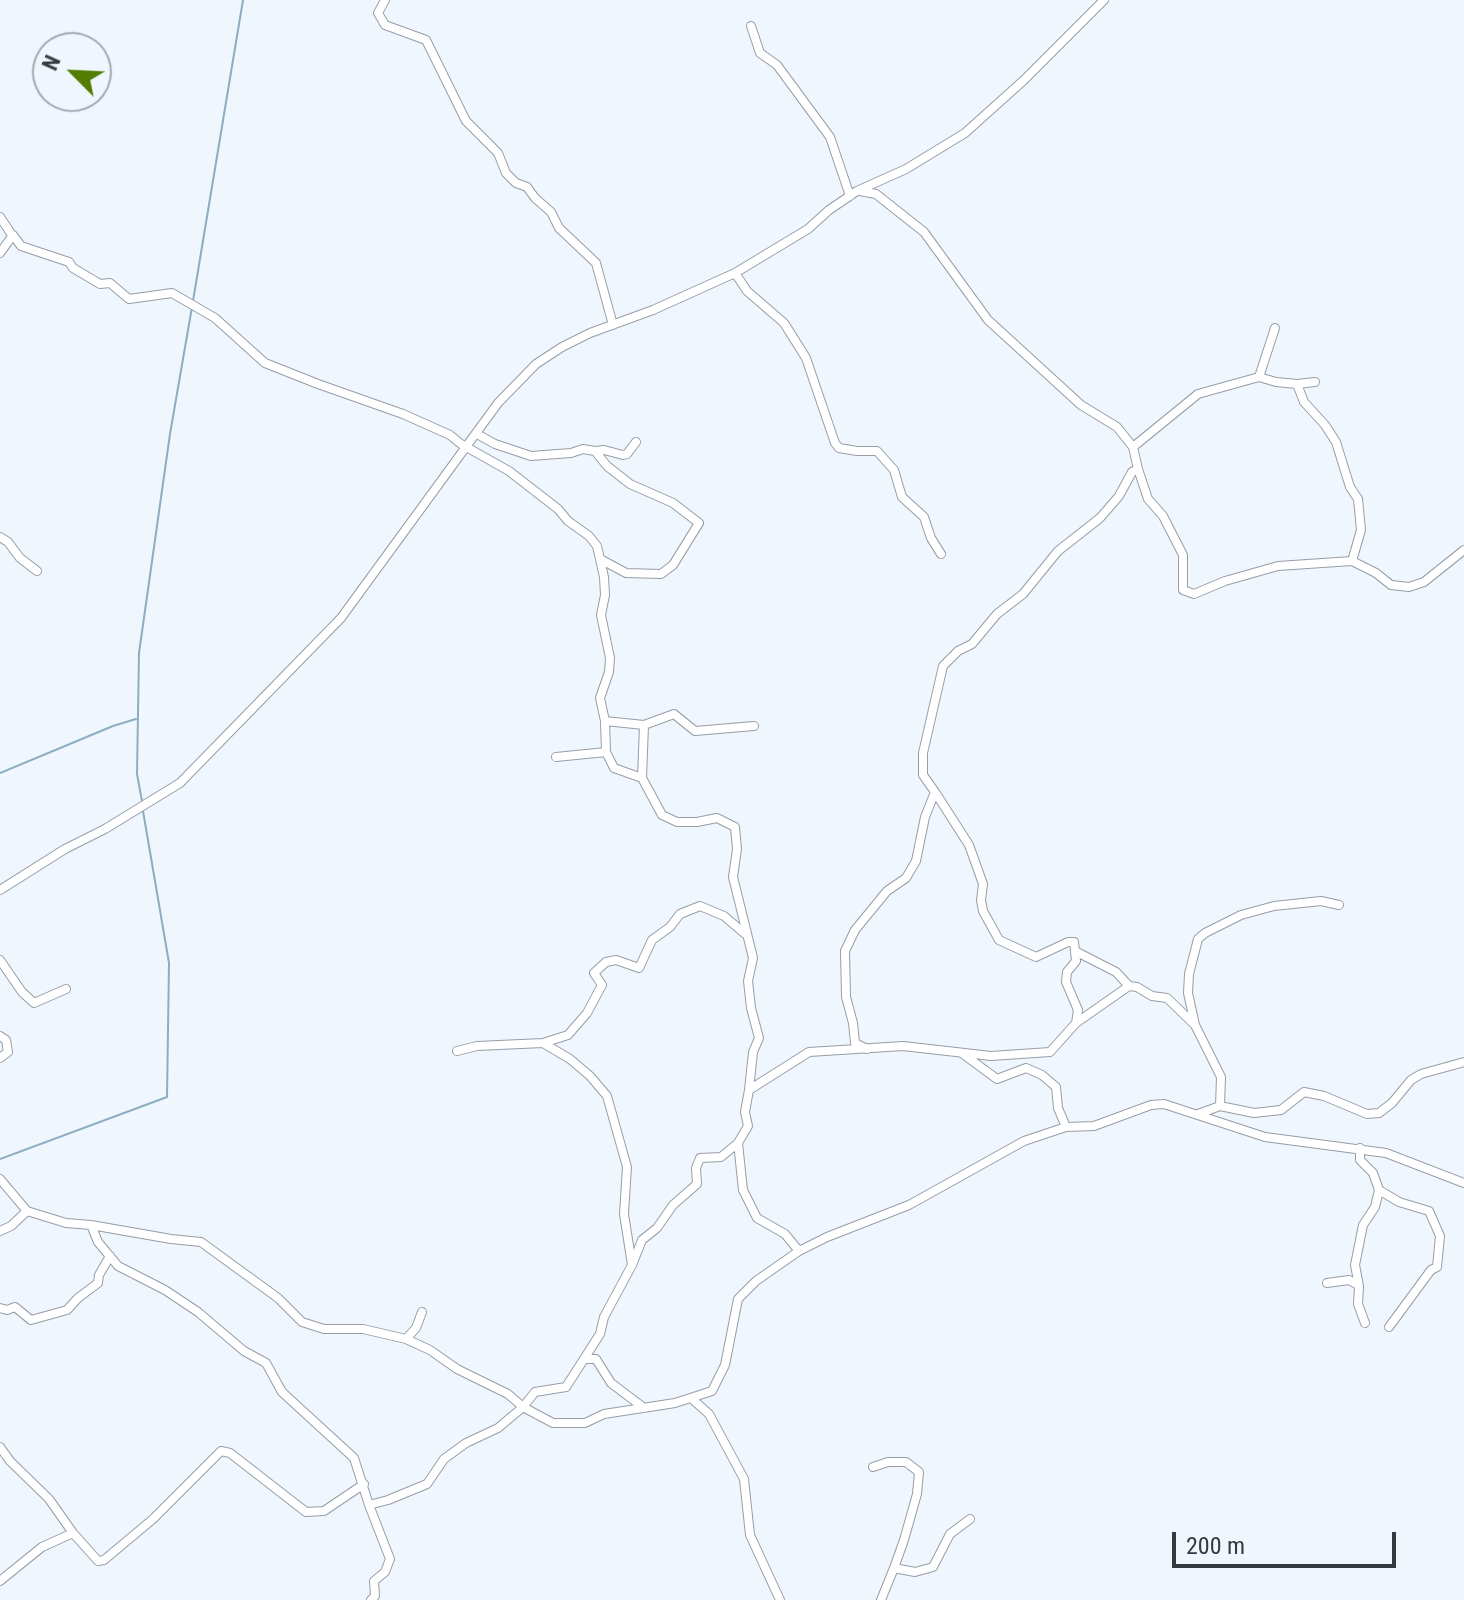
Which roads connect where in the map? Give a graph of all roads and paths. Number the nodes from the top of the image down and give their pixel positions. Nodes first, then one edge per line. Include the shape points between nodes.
1 (385, 0) edge
2 (1104, 0) edge
3 (751, 26) dead end
4 (854, 194) junction
5 (0, 217) edge
6 (12, 235) junction
7 (0, 253) edge
8 (735, 273) junction
9 (613, 325) junction
10 (1275, 328) dead end
11 (1259, 377) junction
12 (1312, 382) dead end
13 (1298, 387) junction
14 (477, 434) junction
15 (636, 442) dead end
16 (468, 447) junction
17 (1133, 447) junction
18 (595, 451) junction
19 (1138, 469) junction
20 (0, 537) edge
21 (1464, 550) edge
22 (941, 554) dead end
23 (600, 559) junction
24 (1352, 561) junction
25 (37, 571) dead end
26 (605, 721) junction
27 (644, 725) junction
28 (754, 726) dead end
29 (606, 752) junction
30 (556, 757) dead end
31 (642, 778) junction
32 (935, 792) junction
33 (0, 890) edge
34 (1339, 905) dead end
35 (745, 935) junction
36 (1075, 951) junction
37 (0, 960) edge
38 (1129, 986) junction
39 (66, 989) dead end
40 (1076, 1023) junction
41 (1195, 1025) junction
42 (0, 1036) edge
43 (543, 1043) junction
44 (867, 1050) junction
45 (457, 1051) dead end
46 (963, 1054) junction
47 (0, 1058) edge
48 (1464, 1062) edge
49 (749, 1090) junction
50 (1220, 1106) junction
51 (1197, 1114) junction
52 (1066, 1127) junction
53 (738, 1143) junction
54 (1360, 1148) junction
55 (0, 1179) edge
56 (1464, 1183) edge
57 (1379, 1190) junction
58 (27, 1211) junction
59 (91, 1225) junction
60 (0, 1231) edge
61 (799, 1251) junction
62 (110, 1256) junction
63 (632, 1265) junction
64 (1327, 1283) dead end
65 (1359, 1286) junction
66 (0, 1308) edge
67 (422, 1312) dead end
68 (1365, 1323) dead end
69 (1389, 1327) dead end
70 (406, 1339) junction
71 (584, 1359) junction
72 (691, 1398) junction
73 (523, 1407) junction
74 (644, 1408) junction
75 (0, 1447) edge
76 (873, 1467) dead end
77 (364, 1484) junction
78 (369, 1505) junction
79 (970, 1519) dead end
80 (73, 1533) junction
81 (894, 1568) junction
82 (0, 1581) edge
83 (371, 1600) edge
84 (780, 1600) edge
85 (881, 1600) edge

1 - 9 street via 378,13 385,25 426,40 466,121 498,153 506,173 527,187 596,263
2 - 4 street via 965,133
3 - 4 street via 760,53 777,65 830,137
4 - 8 street
4 - 17 street via 876,194 924,232 988,320 1081,405 1117,427
5 - 6 street
6 - 7 street
6 - 16 street via 29,249 69,262 100,284 110,283 129,299 172,293 215,318 265,363 403,414
8 - 9 street
8 - 22 street via 747,291 784,323 806,358 835,443 846,450 877,451 894,470 902,497 924,517
9 - 14 street via 536,364
10 - 11 street
11 - 13 street
11 - 17 street via 1198,394
12 - 13 street
13 - 24 street via 1336,442 1358,499 1361,530
14 - 16 street
14 - 18 street via 531,456
15 - 18 street via 623,455
16 - 23 street via 558,509 589,536
16 - 33 street via 341,618 180,783
17 - 19 street
18 - 23 street via 630,484 673,503 699,523 673,565 661,574 626,573
19 - 24 street via 1148,499 1183,555 1183,590 1194,594 1278,566
19 - 32 street via 1100,518 1058,551 1023,594 943,666 923,753 923,775
20 - 25 street
21 - 24 street via 1424,582 1409,587 1391,585
23 - 26 street via 602,630 610,658 600,698
26 - 27 street
26 - 29 street
27 - 28 street via 674,714 695,731
27 - 31 street
29 - 30 street
29 - 31 street via 614,768
31 - 35 street via 662,815 677,822 717,818 735,827 733,877
32 - 36 street via 969,845 983,884 983,911 999,940 1036,957 1068,942 1074,942
32 - 44 street via 916,861 855,930 845,951 855,1043
34 - 41 street via 1321,901 1274,906 1205,933 1198,939 1189,974
35 - 43 street via 724,916 700,906 680,914 652,940 639,968 616,960 594,973 602,985 587,1013 568,1035
35 - 49 street via 753,958 748,981 759,1038
36 - 38 street via 1116,972
36 - 40 street via 1066,982 1078,1010
37 - 39 street via 34,1003
38 - 40 street
38 - 41 street via 1167,998
40 - 46 street via 1050,1052
41 - 50 street via 1221,1077
42 - 47 street via 8,1052
43 - 45 street
43 - 63 street via 570,1059 607,1096 627,1167 624,1214
44 - 46 street via 903,1046
44 - 49 street via 809,1052
46 - 52 street via 997,1079 1026,1068 1042,1075 1056,1087
48 - 50 street via 1411,1080 1379,1113 1367,1114 1304,1092 1281,1110 1254,1113
49 - 53 street via 748,1126
50 - 51 street
51 - 52 street via 1151,1105 1094,1126
51 - 54 street via 1265,1137
52 - 61 street via 1024,1141 909,1205
53 - 61 street via 743,1190 757,1218 785,1234
53 - 63 street via 721,1157 700,1158 697,1184 642,1240
54 - 56 street
54 - 57 street via 1360,1160 1373,1173
55 - 58 street
57 - 65 street via 1363,1225 1355,1265
57 - 69 street via 1429,1211 1440,1236 1437,1267
58 - 59 street
58 - 60 street
59 - 62 street
59 - 70 street via 201,1242 302,1322
61 - 72 street via 738,1299 725,1365 712,1391
62 - 66 street via 98,1283 67,1310 31,1320 15,1307
62 - 77 street via 266,1363 282,1392 354,1458
63 - 71 street
64 - 65 street via 1349,1280
65 - 68 street
67 - 70 street
70 - 73 street
71 - 73 street via 566,1387 535,1392
71 - 74 street via 596,1359 611,1383
72 - 74 street
72 - 84 street via 709,1414 744,1479 750,1535
73 - 74 street via 553,1423 585,1423 604,1414
73 - 78 street via 444,1459 427,1484
75 - 80 street
76 - 81 street via 906,1462 919,1472
77 - 78 street
77 - 80 street via 324,1511 306,1512 221,1451 104,1560 98,1561
78 - 83 street via 390,1559 374,1581
79 - 81 street via 950,1534 933,1567 915,1572
80 - 82 street via 42,1547
81 - 85 street

